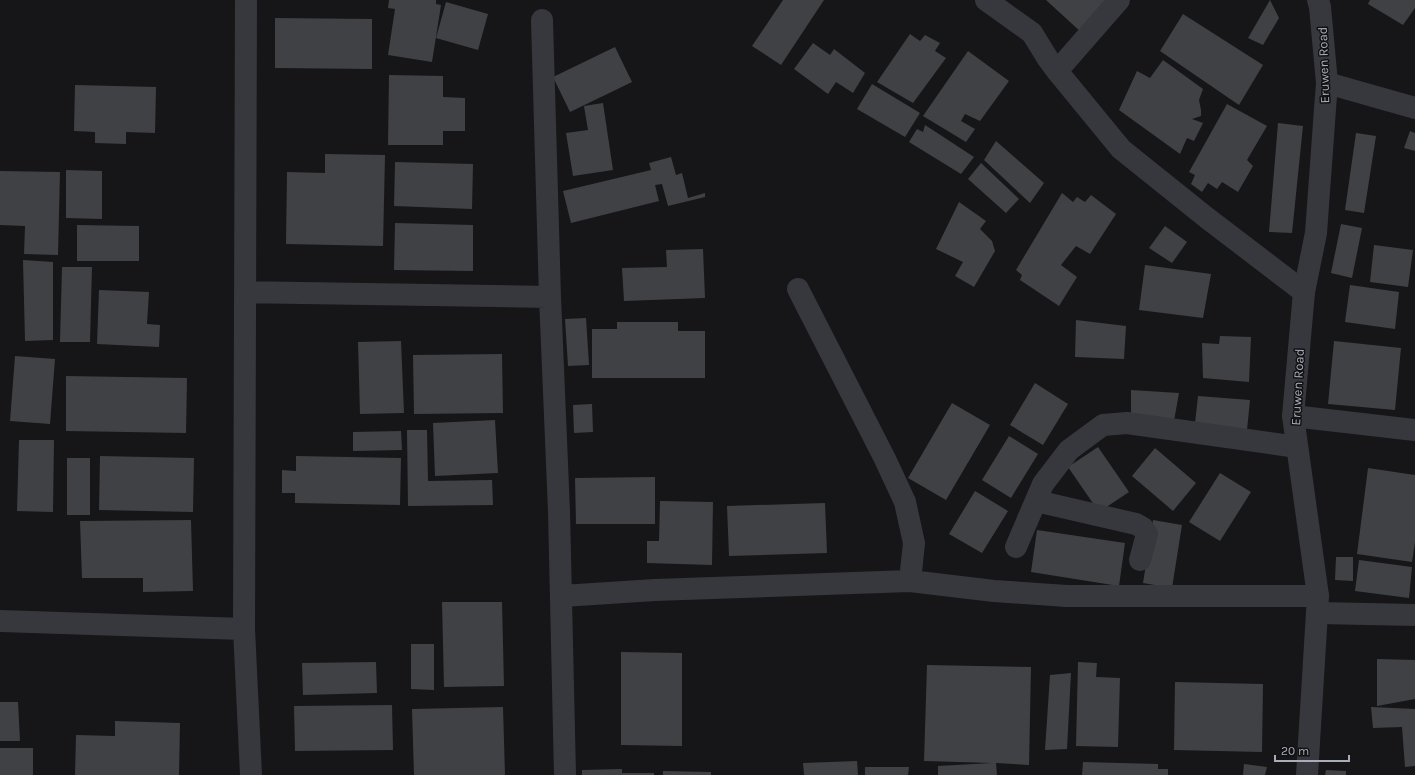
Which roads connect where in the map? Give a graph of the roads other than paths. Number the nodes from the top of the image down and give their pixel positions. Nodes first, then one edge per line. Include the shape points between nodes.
1 (246, 0) edge
2 (986, 0) edge
3 (1119, 0) edge
4 (1318, 0) edge
5 (542, 20) dead end
6 (1057, 71) junction
7 (1327, 83) junction
8 (1415, 108) edge
9 (798, 289) dead end
10 (245, 292) junction
11 (1304, 292) junction
12 (550, 298) junction
13 (1293, 416) junction
14 (1415, 430) edge
15 (1297, 447) junction
16 (1036, 501) junction
17 (1016, 547) dead end
18 (1140, 560) dead end
19 (910, 581) junction
20 (562, 596) junction
21 (1318, 605) junction
22 (1415, 615) edge
23 (0, 621) edge
24 (244, 629) junction
25 (251, 775) edge
26 (565, 775) edge
27 (1307, 775) edge

1 - 10 street
2 - 6 street via 1032,33
3 - 6 street
4 - 7 street, Eruwen Road
5 - 12 street
6 - 11 street via 1121,149
7 - 8 street
7 - 11 street, Eruwen Road via 1316,233
9 - 19 street via 905,502 914,543
10 - 12 street
10 - 24 street
11 - 13 street, Eruwen Road
12 - 20 street
13 - 14 street
13 - 15 street, Eruwen Road
15 - 16 street via 1127,423 1103,425 1069,450 1043,484
15 - 21 street, Eruwen Road
16 - 17 street
16 - 18 street via 1136,524 1147,534
19 - 20 street
19 - 21 street via 1067,596
20 - 26 street
21 - 22 street
21 - 27 street, Eruwen Road
23 - 24 street
24 - 25 street

